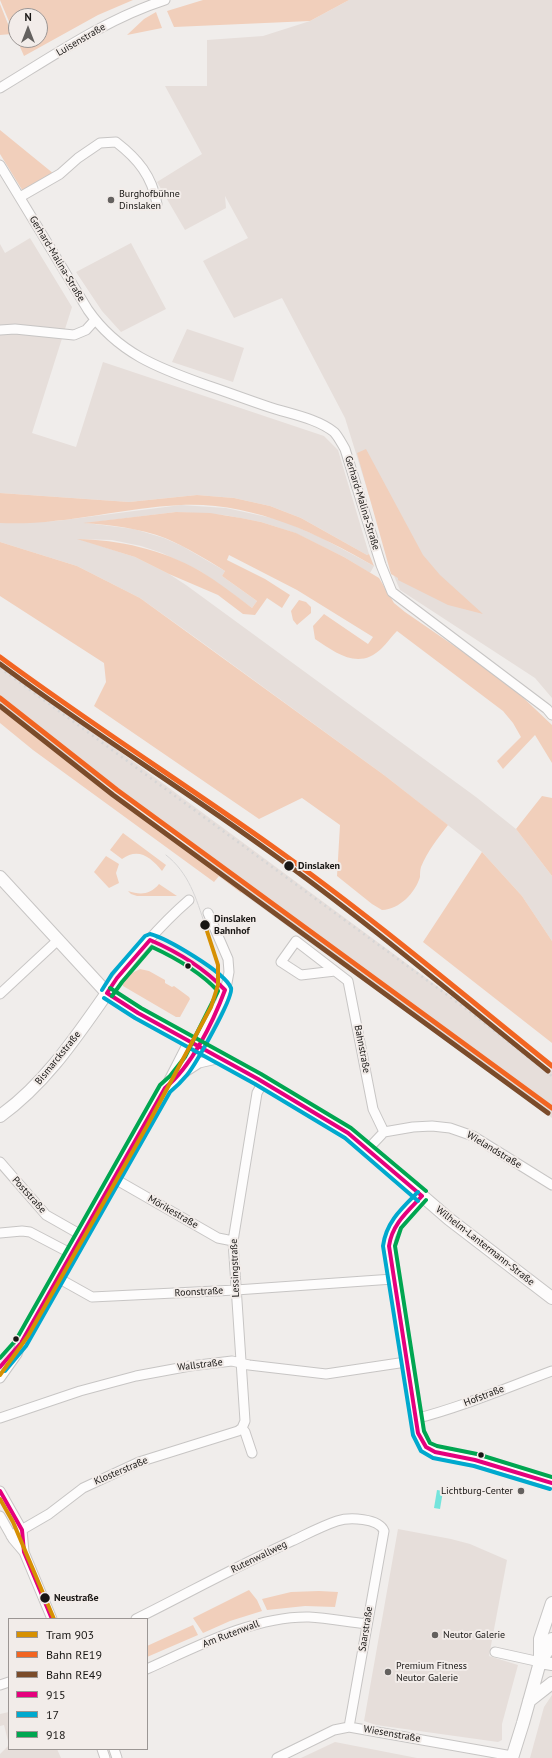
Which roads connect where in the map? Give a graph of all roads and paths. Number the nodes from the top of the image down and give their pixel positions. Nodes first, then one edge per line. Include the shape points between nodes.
1 (165, 0) edge
2 (152, 2) edge
3 (0, 88) edge
4 (0, 165) edge
5 (20, 197) junction
6 (157, 204) dead end
7 (95, 320) junction
8 (0, 330) edge
9 (552, 715) edge
10 (0, 877) edge
11 (189, 900) dead end
12 (208, 913) dead end
13 (58, 940) junction
14 (335, 971) junction
15 (107, 992) junction
16 (0, 994) edge
17 (193, 1043) junction
18 (221, 1058) junction
19 (181, 1076) junction
20 (263, 1082) junction
21 (166, 1088) junction
22 (0, 1116) edge
23 (384, 1132) junction
24 (368, 1149) junction
25 (0, 1162) edge
26 (115, 1179) junction
27 (552, 1185) edge
28 (422, 1196) junction
29 (0, 1233) edge
30 (83, 1236) junction
31 (233, 1241) junction
32 (72, 1254) junction
33 (58, 1278) junction
34 (393, 1279) junction
35 (236, 1290) junction
36 (552, 1298) edge
37 (21, 1343) junction
38 (406, 1362) junction
39 (240, 1363) junction
40 (0, 1367) edge
41 (552, 1371) edge
42 (0, 1378) edge
43 (0, 1418) edge
44 (415, 1419) junction
45 (242, 1428) junction
46 (252, 1452) dead end
47 (552, 1483) edge
48 (0, 1491) edge
49 (0, 1516) edge
50 (22, 1530) junction
51 (384, 1531) joint
52 (11, 1536) junction
53 (24, 1552) junction
54 (552, 1603) edge
55 (52, 1618) edge
56 (138, 1618) edge
57 (367, 1624) junction
58 (552, 1639) edge
59 (496, 1652) dead end
60 (540, 1662) junction
61 (552, 1664) edge
62 (148, 1669) edge
63 (552, 1683) edge
64 (529, 1701) junction
65 (349, 1727) junction
66 (512, 1757) edge
67 (277, 1758) edge

1 - 2 street, Luisenstraße
2 - 3 street, Luisenstraße via 91,33
4 - 5 street, Gerhard-Malina-Straße
5 - 6 street via 60,174 100,143 116,142 141,165 154,188
5 - 7 street, Gerhard-Malina-Straße
7 - 8 street via 86,330 74,335 15,329
7 - 9 street, Gerhard-Malina-Straße via 136,356 166,370 319,423 335,432 345,449 381,565 392,592 541,704
10 - 13 main road, Wilhelm-Lantermann-Straße
11 - 15 street via 150,940
12 - 17 street via 223,946 229,968 222,1001
13 - 15 main road, Wilhelm-Lantermann-Straße
13 - 16 street
14 - 14 street, Bahnstraße via 296,941 281,962 301,975
14 - 23 street, Bahnstraße via 348,981 373,1109
15 - 17 main road, Wilhelm-Lantermann-Straße
15 - 22 main road, Bismarckstraße via 45,1076
17 - 18 main road, Wilhelm-Lantermann-Straße
17 - 19 street
17 - 21 street
18 - 19 street via 199,1063
18 - 20 main road, Wilhelm-Lantermann-Straße
19 - 21 street
20 - 24 main road, Wilhelm-Lantermann-Straße via 348,1133
20 - 31 street, Lessingstraße via 257,1093
21 - 26 street
23 - 24 street
23 - 27 street, Wielandstraße via 413,1127 450,1128 473,1136
24 - 28 main road, Wilhelm-Lantermann-Straße
25 - 30 street, Poststraße via 46,1215
26 - 30 street
26 - 31 street, Mörikestraße via 218,1238
28 - 34 street via 394,1228 389,1238
28 - 36 main road, Wilhelm-Lantermann-Straße
29 - 32 street via 30,1232
30 - 32 street
31 - 35 street, Lessingstraße
32 - 33 street
33 - 35 street, Roonstraße via 92,1297
33 - 37 street
34 - 35 street, Roonstraße
34 - 38 street
35 - 39 street, Lessingstraße
37 - 40 street
37 - 42 street via 17,1354
38 - 39 street, Wallstraße via 326,1374
38 - 44 street
39 - 43 street, Wallstraße via 232,1361 190,1366 136,1376
39 - 45 street, Lessingstraße via 245,1421
41 - 44 street, Hofstraße via 450,1410
44 - 47 street via 418,1433 426,1446 435,1452 475,1460
45 - 46 street, Lessingstraße
45 - 50 street, Klosterstraße via 139,1462 83,1488 49,1514
48 - 50 street
49 - 52 street
50 - 52 street, Klosterstraße
50 - 53 street
51 - 56 street, Rutenwallweg via 376,1522 352,1519 336,1521 274,1549
51 - 57 street, Saarstraße
52 - 53 street
53 - 55 street
54 - 60 main road via 540,1639
57 - 62 street, Am Rutenwall via 308,1617 262,1622
57 - 65 street, Saarstraße
58 - 60 main road
59 - 60 street
60 - 61 main road
60 - 64 main road
63 - 64 main road
64 - 66 main road
65 - 66 street, Wiesenstraße
65 - 67 street, Wiesenstraße via 334,1730

